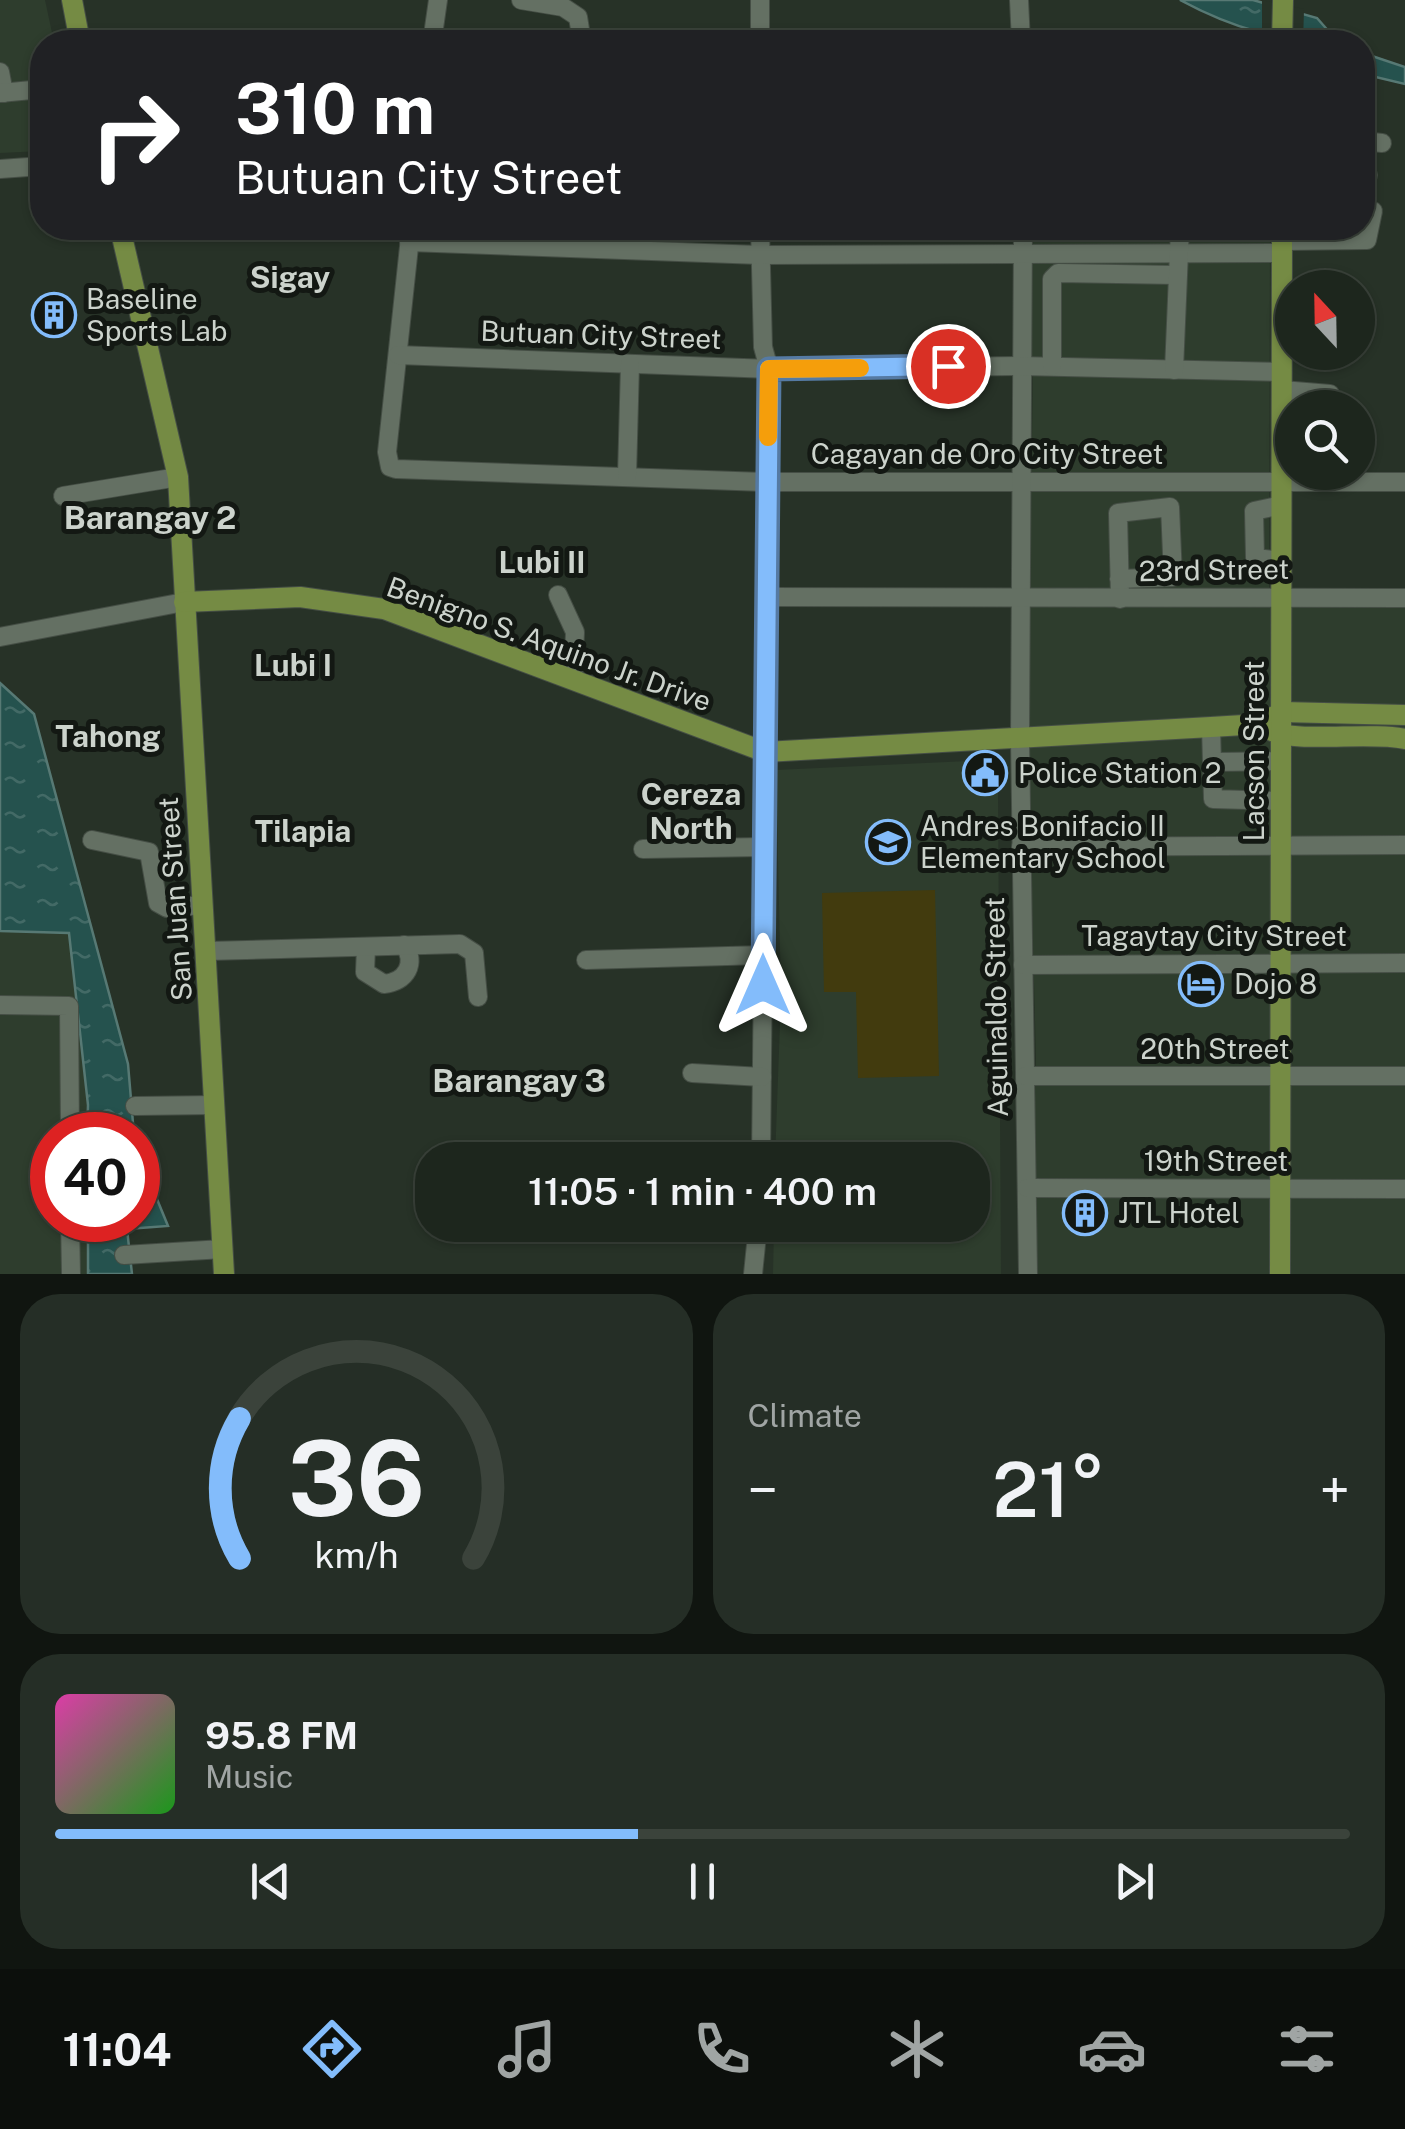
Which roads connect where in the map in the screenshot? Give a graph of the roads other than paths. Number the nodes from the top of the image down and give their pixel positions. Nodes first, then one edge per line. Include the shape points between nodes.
1 (72, 0) edge
2 (438, 0) edge
3 (521, 0) edge
4 (760, 0) edge
5 (1019, 0) edge
6 (1283, 0) edge
7 (78, 30) edge
8 (434, 30) edge
9 (580, 30) edge
10 (760, 30) edge
11 (1020, 30) edge
12 (1282, 30) edge
13 (0, 72) edge
14 (30, 90) edge
15 (2, 93) edge
16 (1375, 142) edge
17 (1382, 142) dead end
18 (30, 167) edge
19 (0, 168) edge
20 (123, 240) edge
21 (409, 240) edge
22 (510, 240) edge
23 (760, 240) edge
24 (1022, 240) edge
25 (1179, 240) edge
26 (1368, 240) edge
27 (1282, 241) edge
28 (1022, 252) junction
29 (1178, 253) junction
30 (760, 255) junction
31 (1176, 275) junction
32 (398, 355) junction
33 (630, 364) junction
34 (1020, 366) junction
35 (1052, 366) junction
36 (769, 369) junction
37 (1174, 370) junction
38 (1282, 381) junction
39 (1283, 390) edge
40 (1324, 390) edge
41 (627, 476) junction
42 (178, 477) junction
43 (1275, 479) edge
44 (1375, 481) edge
45 (767, 482) junction
46 (1024, 482) junction
47 (1405, 482) edge
48 (1282, 490) edge
49 (63, 496) dead end
50 (1119, 579) junction
51 (1024, 594) junction
52 (558, 595) dead end
53 (1282, 596) junction
54 (766, 597) junction
55 (1405, 598) edge
56 (1120, 599) junction
57 (184, 602) junction
58 (0, 638) edge
59 (573, 678) junction
60 (1282, 712) junction
61 (1405, 715) edge
62 (1260, 724) junction
63 (1211, 727) junction
64 (1282, 736) junction
65 (1020, 739) junction
66 (1405, 739) edge
67 (765, 752) junction
68 (1214, 762) junction
69 (1282, 762) junction
70 (1282, 800) junction
71 (92, 840) dead end
72 (1281, 845) junction
73 (1405, 845) edge
74 (762, 847) junction
75 (1021, 847) junction
76 (642, 849) dead end
77 (202, 905) junction
78 (404, 945) junction
79 (366, 947) junction
80 (206, 952) junction
81 (763, 955) junction
82 (586, 960) dead end
83 (1405, 963) edge
84 (1023, 964) junction
85 (1281, 964) junction
86 (478, 997) dead end
87 (0, 1004) edge
88 (692, 1073) dead end
89 (1025, 1076) junction
90 (1281, 1076) junction
91 (1405, 1076) edge
92 (762, 1077) junction
93 (214, 1105) junction
94 (136, 1106) dead end
95 (70, 1112) edge
96 (762, 1142) edge
97 (1027, 1188) junction
98 (1280, 1188) junction
99 (1405, 1188) edge
100 (70, 1242) edge
101 (756, 1242) edge
102 (222, 1249) junction
103 (124, 1255) dead end
104 (71, 1274) edge
105 (224, 1274) edge
106 (753, 1274) edge
107 (1028, 1274) edge
108 (1280, 1274) edge

1 - 7 main road
2 - 8 street
3 - 9 street via 563,7 578,17
4 - 10 street
5 - 11 street
6 - 12 main road
13 - 15 street
14 - 15 street
16 - 17 street
18 - 19 street
20 - 42 main road, San Juan Street
21 - 32 street
22 - 30 street
23 - 30 street
24 - 28 street, Aguinaldo Street
25 - 29 street
26 - 27 street
27 - 29 street
27 - 38 main road, Lacson Street
28 - 29 street
28 - 30 street
28 - 34 street, Aguinaldo Street
29 - 31 street
30 - 36 street via 762,347
31 - 35 street via 1058,273 1052,279
31 - 37 street
32 - 33 street, Butuan City Street
32 - 41 street, Cagayan de Oro City Street via 386,452 390,467
33 - 36 street, Butuan City Street
33 - 41 street
34 - 35 street, Butuan City Street
34 - 36 street, Butuan City Street
34 - 46 street, Aguinaldo Street
35 - 37 street, Butuan City Street
36 - 45 street
37 - 38 street, Butuan City Street
38 - 39 main road, Lacson Street
38 - 40 street, Butuan City Street
41 - 45 street, Cagayan de Oro City Street
42 - 49 street
42 - 57 main road, San Juan Street
43 - 46 street, Cagayan de Oro City Street
44 - 47 street, Cagayan de Oro City Street
45 - 46 street, Cagayan de Oro City Street
45 - 54 street
46 - 51 street, Aguinaldo Street
48 - 53 main road, Lacson Street
50 - 50 street via 1120,510 1170,507 1173,577
50 - 56 street
51 - 54 street, 23rd Street
51 - 56 street, 23rd Street
51 - 65 street, Aguinaldo Street
52 - 59 street via 575,632
53 - 55 street, 23rd Street
53 - 56 street, 23rd Street
53 - 60 main road, Lacson Street
54 - 67 street
57 - 58 street, Benigno S. Aquino Jr. Drive
57 - 59 main road, Benigno S. Aquino Jr. Drive via 300,597 384,608
57 - 77 main road, San Juan Street
59 - 67 main road, Benigno S. Aquino Jr. Drive
60 - 61 main road
60 - 62 main road, Benigno S. Aquino Jr. Drive
60 - 64 main road, Lacson Street
62 - 63 main road, Benigno S. Aquino Jr. Drive
62 - 64 main road
63 - 65 main road, Benigno S. Aquino Jr. Drive
63 - 68 street
64 - 66 main road
64 - 69 main road, Lacson Street
65 - 67 main road, Benigno S. Aquino Jr. Drive
65 - 75 street, Aguinaldo Street
67 - 74 street
68 - 69 street
68 - 70 street via 1213,799
69 - 70 main road, Lacson Street
70 - 72 main road, Lacson Street
71 - 77 street via 149,852 158,903
72 - 73 street
72 - 75 street
72 - 85 main road, Lacson Street
74 - 76 street
74 - 81 street
75 - 84 street, Aguinaldo Street
77 - 80 main road, San Juan Street
78 - 79 street
78 - 79 street via 409,968 400,980 384,984 366,972
78 - 86 street via 469,946
79 - 80 street
80 - 93 main road, San Juan Street
81 - 82 street
81 - 92 street
83 - 85 street, Tagaytay City Street
84 - 85 street, Tagaytay City Street
84 - 89 street, Aguinaldo Street
85 - 90 main road, Lacson Street
87 - 95 street via 70,1006
88 - 92 street
89 - 90 street, 20th Street
89 - 97 street, Aguinaldo Street
90 - 91 street, 20th Street
90 - 98 main road, Lacson Street
92 - 96 street
93 - 94 street
93 - 102 main road, San Juan Street
97 - 98 street, 19th Street
97 - 107 street, Aguinaldo Street
98 - 99 street, 19th Street
98 - 108 main road, Lacson Street
100 - 104 street
101 - 106 street
102 - 103 street
102 - 105 main road, San Juan Street

